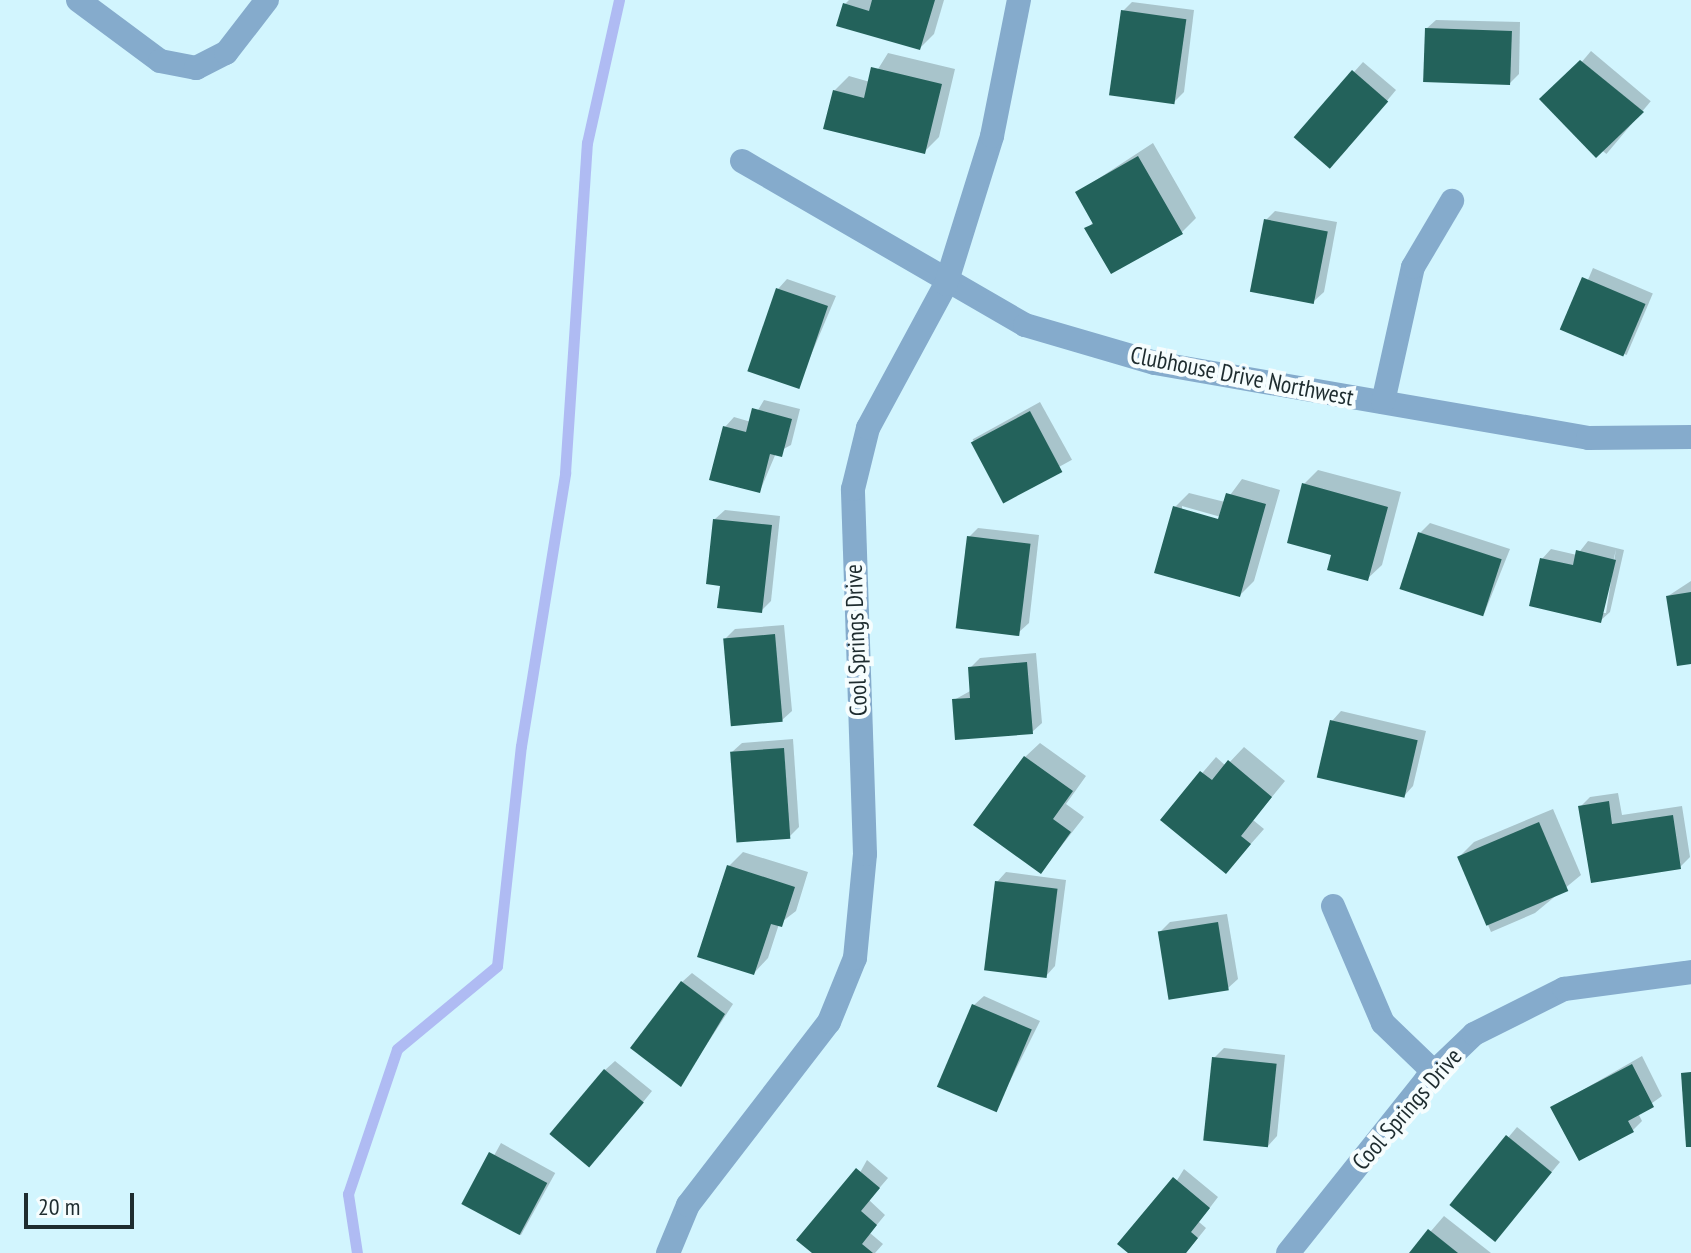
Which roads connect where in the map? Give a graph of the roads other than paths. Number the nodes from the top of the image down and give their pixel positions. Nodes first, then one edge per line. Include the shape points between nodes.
1 (78, 0) edge
2 (267, 0) edge
3 (1019, 0) edge
4 (742, 161) dead end
5 (1452, 201) dead end
6 (946, 284) junction
7 (1383, 402) junction
8 (1691, 437) edge
9 (1333, 906) dead end
10 (1691, 972) edge
11 (1434, 1072) junction
12 (668, 1253) edge
13 (1288, 1253) edge

1 - 2 street via 160,61 196,68 226,53
3 - 6 street, Cool Springs Drive via 992,136
4 - 6 street, Clubhouse Drive Northwest
5 - 7 street via 1413,267
6 - 7 street, Clubhouse Drive Northwest via 1025,325 1155,363
6 - 12 street, Cool Springs Drive via 868,428 853,489 865,854 855,958 829,1022 688,1205
7 - 8 street, Clubhouse Drive Northwest via 1588,438
9 - 11 street via 1383,1023
10 - 11 street, Cool Springs Drive via 1564,989 1474,1034
11 - 13 street, Cool Springs Drive

